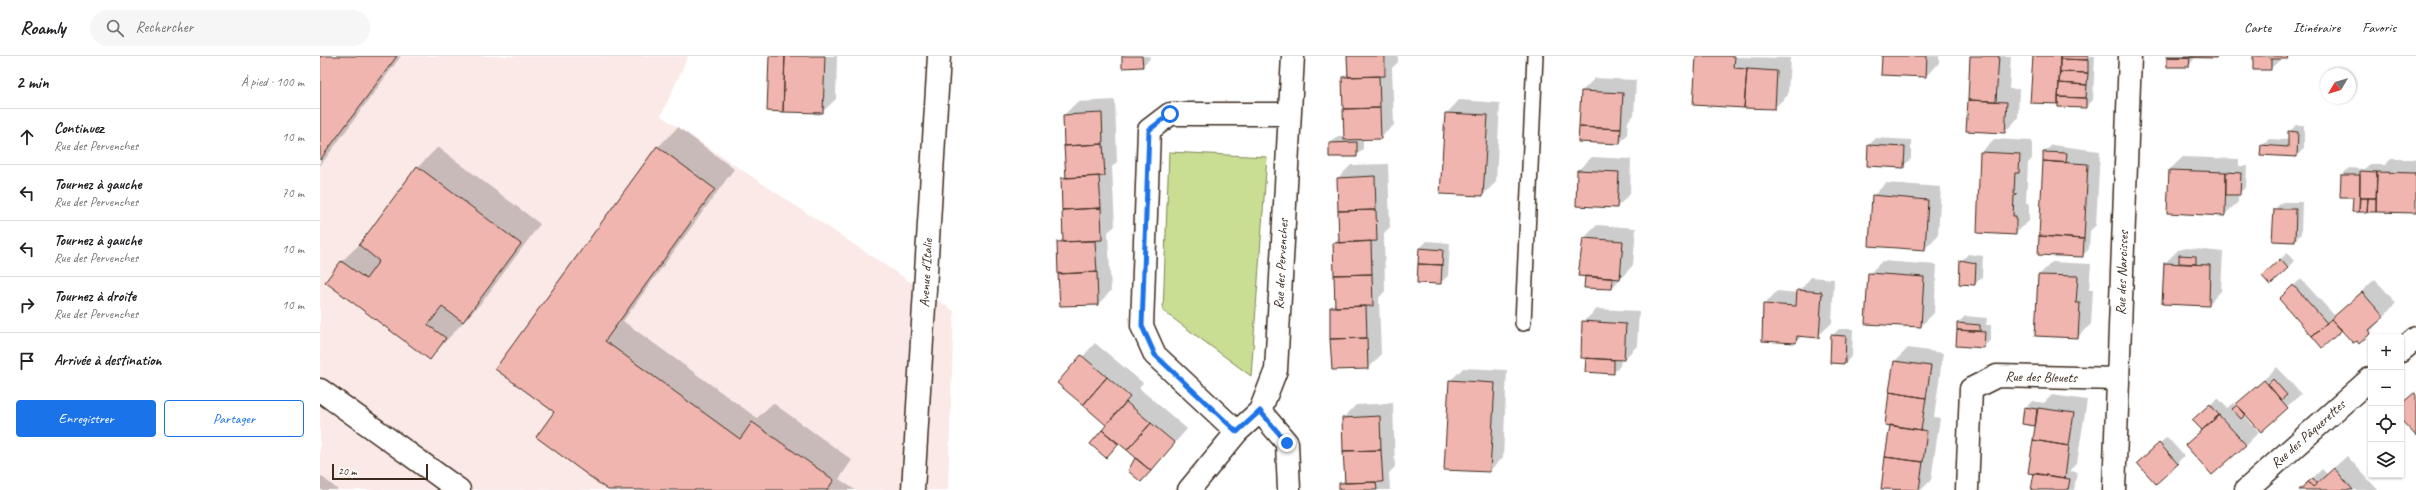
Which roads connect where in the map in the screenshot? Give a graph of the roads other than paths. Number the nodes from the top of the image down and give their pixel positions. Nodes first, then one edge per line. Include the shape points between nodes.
1 (939, 56) edge
2 (1293, 56) edge
3 (1535, 56) edge
4 (2130, 56) edge
5 (1289, 114) junction
6 (1523, 322) dead end
7 (2416, 338) edge
8 (2404, 348) edge
9 (2118, 379) junction
10 (2368, 381) edge
11 (320, 390) edge
12 (1260, 411) junction
13 (1237, 432) junction
14 (459, 490) edge
15 (913, 490) edge
16 (1189, 490) edge
17 (1289, 490) edge
18 (1967, 490) edge
19 (2114, 490) edge
20 (2246, 490) edge

1 - 15 street, Avenue d'Italie
2 - 5 street, Rue des Pervenches
3 - 6 lane
4 - 9 street, Rue des Narcisses
5 - 12 street, Rue des Pervenches via 1276,370
5 - 13 street via 1170,114 1149,130 1142,326 1155,355
7 - 8 street
9 - 18 street, Rue des Bleuets via 1996,376 1972,389
9 - 19 street, Rue des Narcisses
10 - 20 street, Rue des Pâquerettes
11 - 14 street
12 - 13 street, Rue des Pervenches
12 - 17 street via 1287,443
13 - 16 street, Rue des Pervenches

